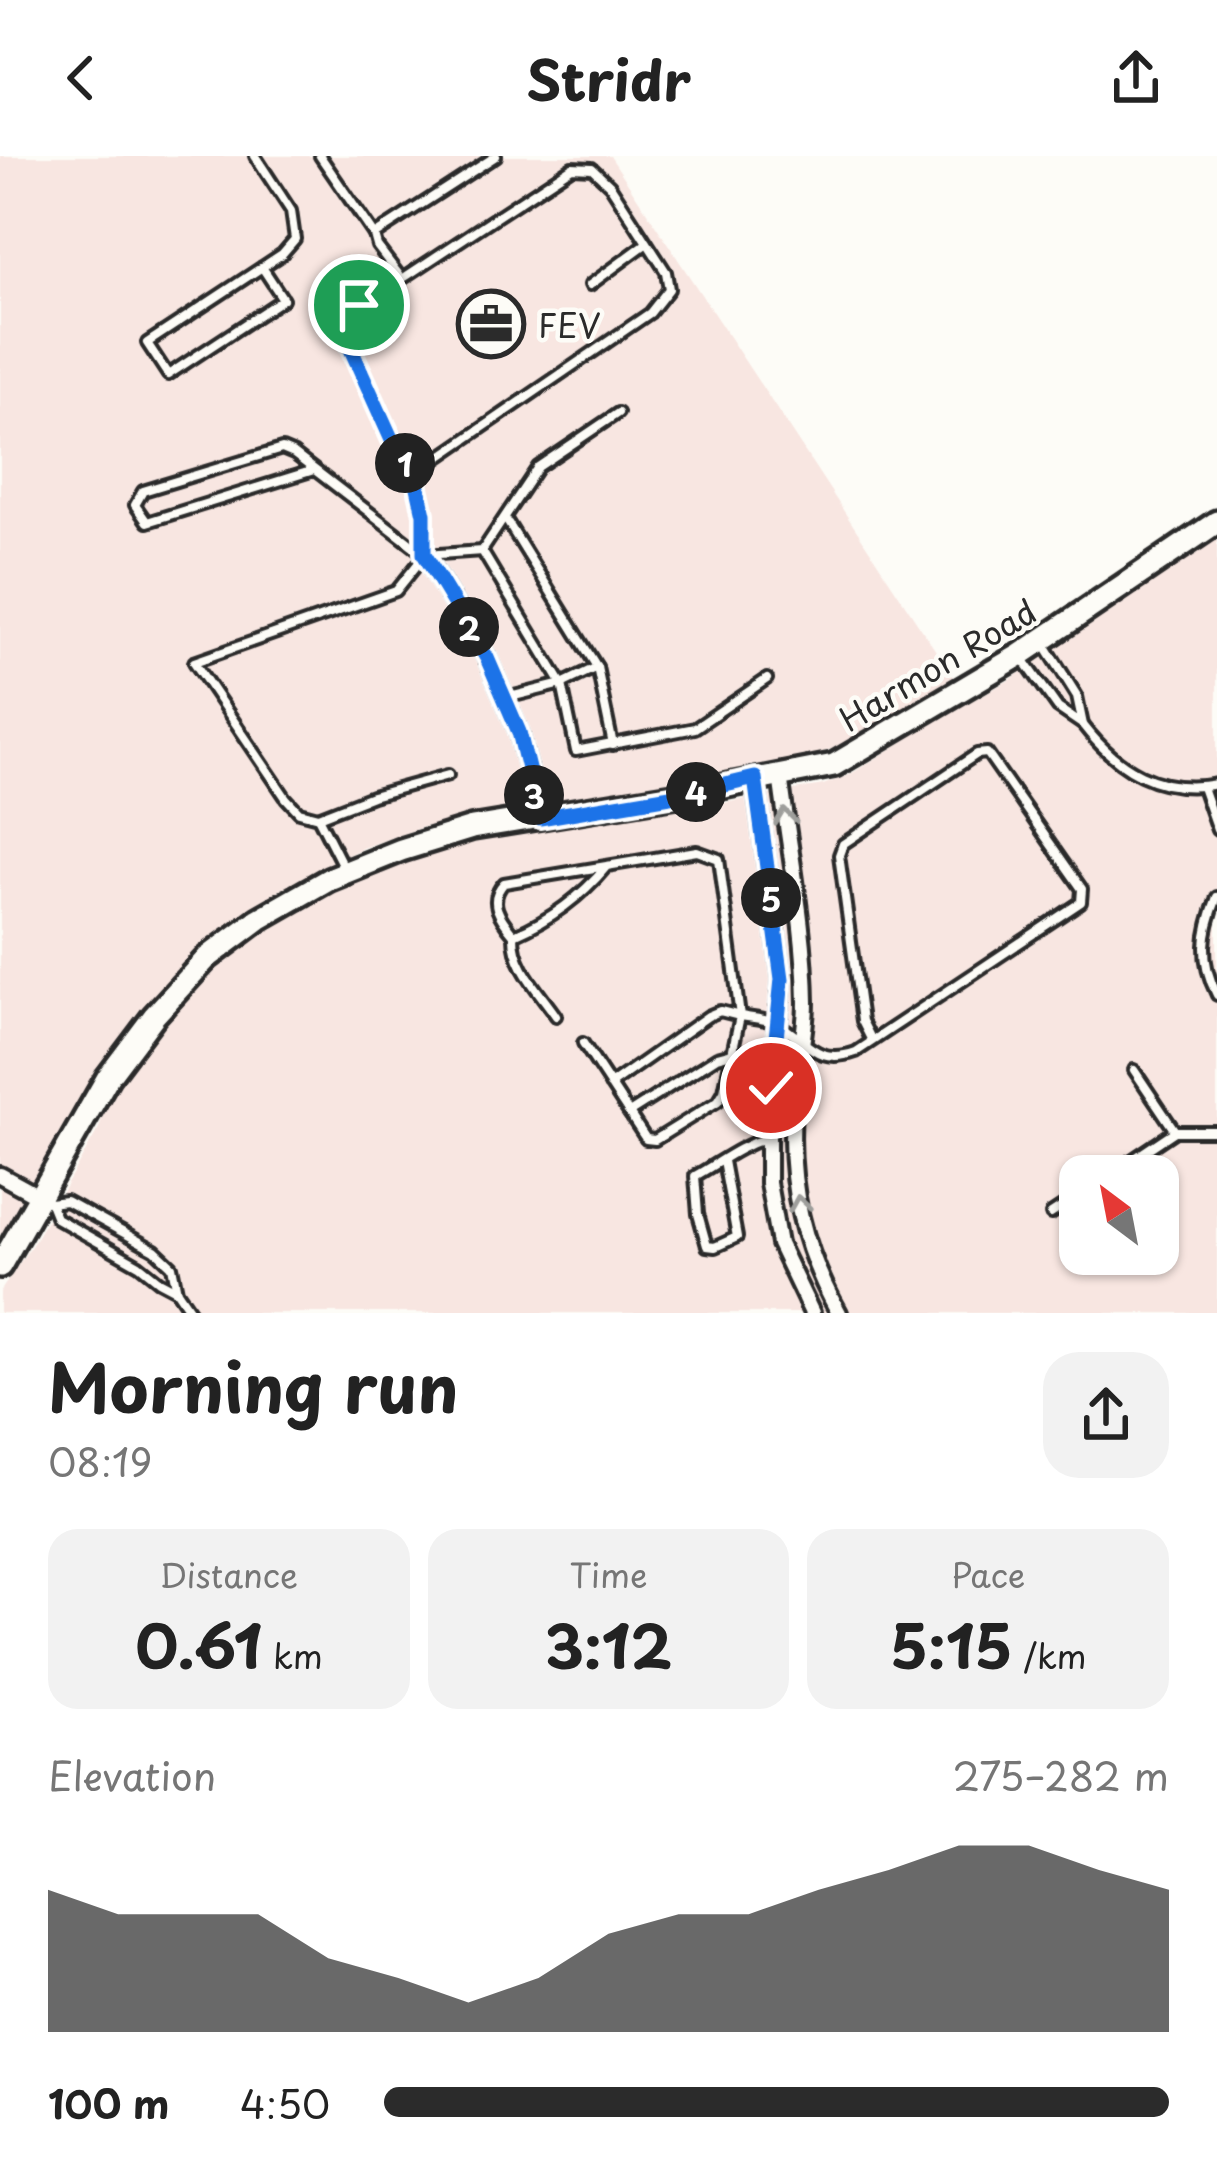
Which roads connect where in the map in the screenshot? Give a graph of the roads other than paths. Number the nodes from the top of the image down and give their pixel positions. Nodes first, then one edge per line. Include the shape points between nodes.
1 (255, 156) edge
2 (320, 156) edge
3 (496, 156) edge
4 (374, 235) junction
5 (648, 243) junction
6 (262, 267) junction
7 (402, 280) junction
8 (590, 285) dead end
9 (618, 413) dead end
10 (314, 470) junction
11 (415, 474) junction
12 (505, 518) junction
13 (1217, 522) edge
14 (482, 551) junction
15 (424, 554) junction
16 (1042, 640) junction
17 (1020, 655) junction
18 (597, 667) junction
19 (767, 679) dead end
20 (562, 684) junction
21 (505, 698) junction
22 (1083, 724) junction
23 (613, 745) junction
24 (780, 774) junction
25 (448, 775) dead end
26 (755, 778) junction
27 (1217, 784) edge
28 (1202, 787) junction
29 (318, 818) junction
30 (540, 818) junction
31 (1217, 830) edge
32 (607, 866) junction
33 (346, 872) junction
34 (1217, 897) edge
35 (514, 935) junction
36 (1217, 995) edge
37 (556, 1016) dead end
38 (740, 1016) junction
39 (777, 1023) junction
40 (872, 1041) junction
41 (583, 1043) dead end
42 (800, 1043) junction
43 (732, 1053) junction
44 (1134, 1070) dead end
45 (610, 1085) junction
46 (629, 1113) junction
47 (1175, 1131) junction
48 (1217, 1131) edge
49 (767, 1138) junction
50 (1139, 1155) edge
51 (723, 1160) junction
52 (0, 1174) edge
53 (45, 1200) junction
54 (1059, 1209) edge
55 (1051, 1214) dead end
56 (0, 1266) edge
57 (177, 1291) junction
58 (192, 1313) edge
59 (812, 1313) edge
60 (839, 1313) edge

1 - 6 lane via 296,228 296,239
2 - 4 lane
3 - 4 lane
4 - 7 lane
5 - 7 lane via 610,185 592,168 572,167
5 - 8 lane
5 - 11 lane via 669,289 650,313
6 - 6 lane via 147,344 168,375 283,299
7 - 11 lane via 340,325 400,458
9 - 12 lane via 538,467
10 - 10 lane via 282,449 143,491 135,505 147,522
10 - 15 lane
11 - 15 lane
12 - 14 lane
12 - 18 lane
13 - 16 street, Harmon Road
14 - 15 lane
14 - 20 lane
15 - 21 street
15 - 29 lane via 396,592 194,662 286,798
16 - 17 street, Harmon Road
16 - 22 lane via 1077,696
17 - 22 lane via 1058,708
17 - 24 street, Harmon Road via 834,765
18 - 20 lane
18 - 23 lane
19 - 23 lane via 695,728
20 - 21 lane
20 - 23 lane via 576,751
21 - 30 street
22 - 28 lane via 1133,772
24 - 26 street, Harmon Road
42 -> 24 street via 805,968
25 - 29 lane
26 - 30 street, Harmon Road
26 - 39 street via 782,979
27 - 28 lane
28 - 31 lane
29 - 33 lane
30 - 33 street, Harmon Road via 472,828
32 - 35 lane via 537,926
32 - 35 lane via 504,883 494,904
32 - 38 lane via 697,851 719,859
33 - 53 street, Harmon Road via 207,958 107,1077
34 - 36 lane via 1204,952
35 - 37 lane via 519,962
38 - 39 lane
38 - 43 lane
38 - 45 lane via 708,1016
39 - 42 lane
39 - 49 street
40 - 40 lane via 1081,902 1082,889 986,753 843,844 838,855 862,1021
40 - 42 lane via 842,1057
41 - 45 lane
60 -> 42 street via 796,1208
43 - 46 lane
43 - 46 lane via 718,1101 655,1140
44 - 47 lane
45 - 46 lane
47 - 48 lane
47 - 50 lane
49 - 51 lane
49 - 59 street via 779,1244
51 - 51 lane via 694,1177 707,1246 737,1237
52 - 53 street
53 - 56 street, Harmon Road
53 - 57 lane via 56,1218
53 - 57 lane via 66,1202 155,1250 172,1266
54 - 55 lane
57 - 58 lane

